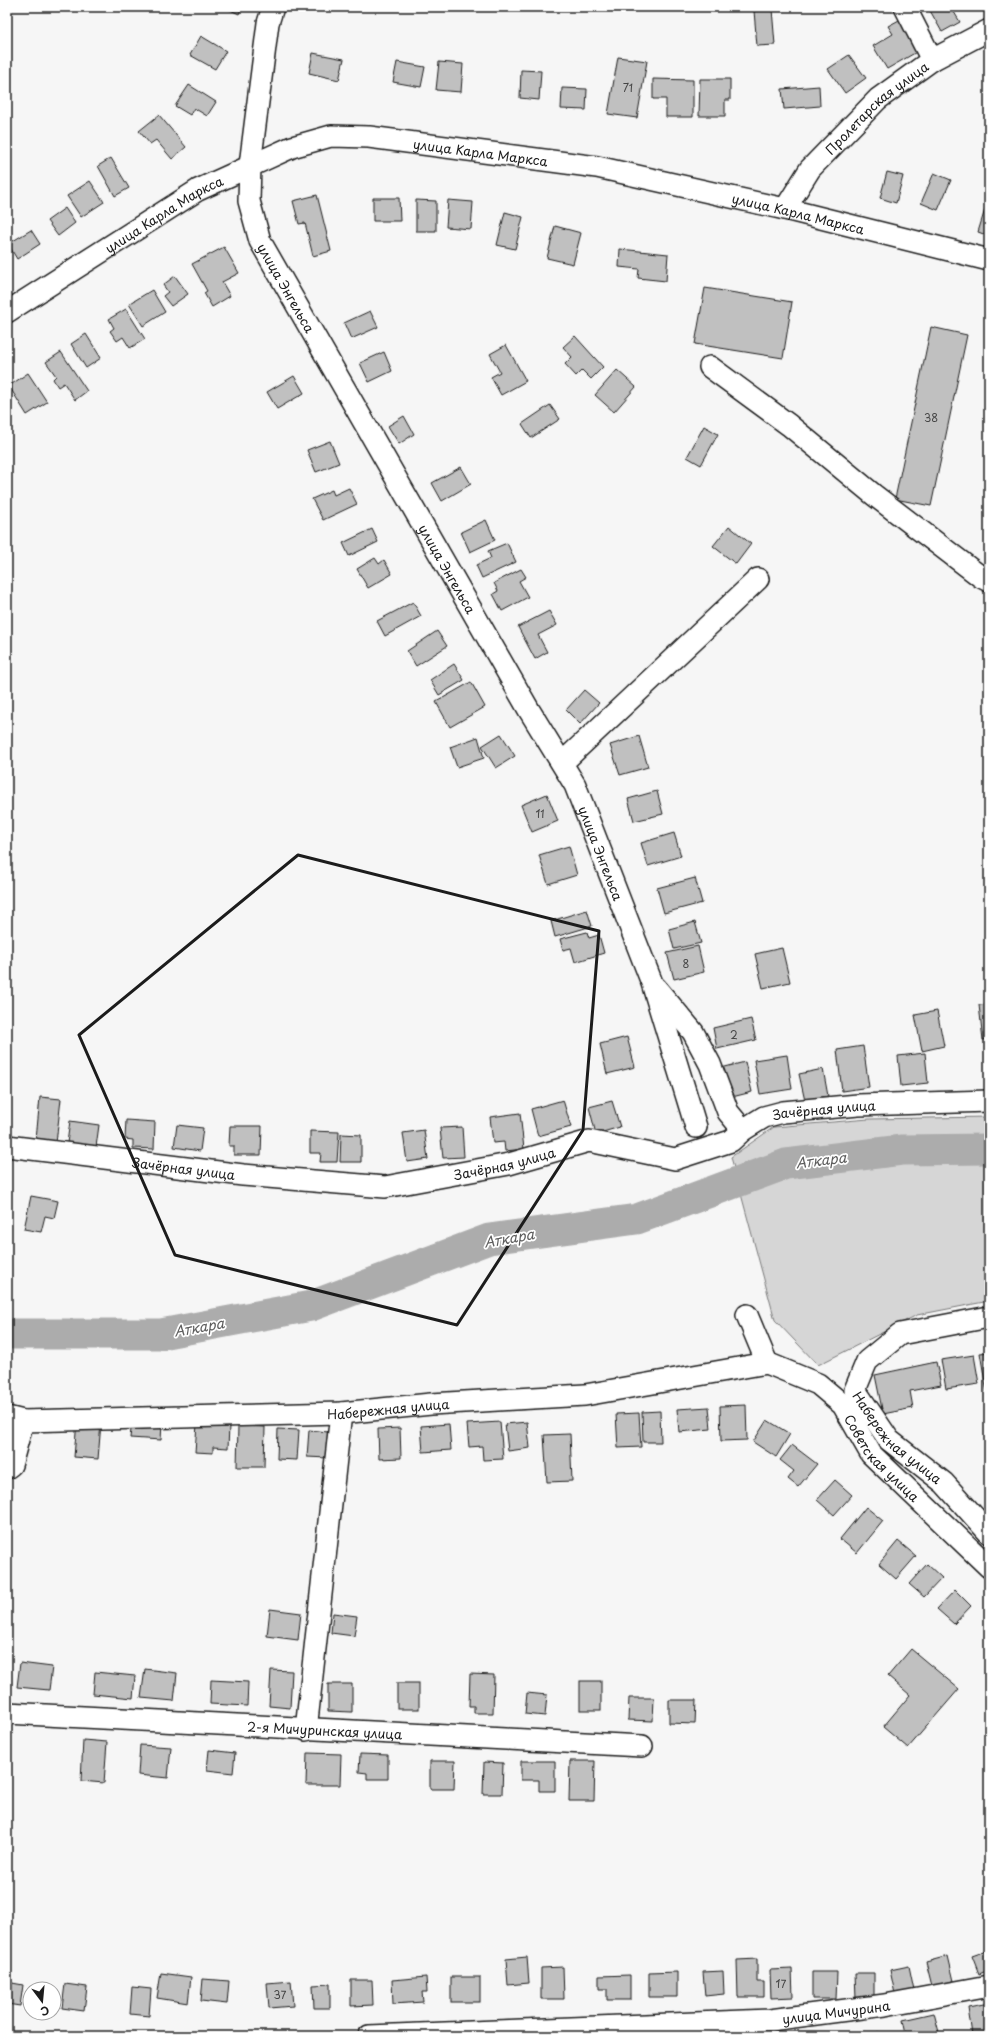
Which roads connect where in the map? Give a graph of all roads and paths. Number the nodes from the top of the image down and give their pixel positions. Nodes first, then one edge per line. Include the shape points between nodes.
1 (273, 7) edge
2 (905, 7) edge
3 (989, 30) edge
4 (932, 60) junction
5 (250, 165) junction
6 (786, 208) junction
7 (989, 260) edge
8 (7, 312) edge
9 (710, 367) dead end
10 (758, 579) dead end
11 (985, 579) edge
12 (562, 763) junction
13 (652, 983) junction
14 (989, 1102) edge
15 (696, 1127) dead end
16 (743, 1130) junction
17 (7, 1146) edge
18 (747, 1315) dead end
19 (989, 1317) edge
20 (767, 1363) junction
21 (341, 1413) junction
22 (15, 1419) edge
23 (7, 1468) edge
24 (989, 1533) edge
25 (986, 1555) edge
26 (7, 1713) edge
27 (306, 1730) junction
28 (642, 1746) dead end
29 (989, 1986) edge
30 (606, 2032) edge
31 (369, 2036) edge

1 - 5 street, улица Энгельса via 268,23
2 - 4 street
3 - 4 street, Пролетарская улица
4 - 6 street, Пролетарская улица via 878,99 810,169
5 - 6 street, улица Карла Маркса via 292,147 332,136 369,137 597,167
5 - 8 street, улица Карла Маркса via 198,190
5 - 12 street, улица Энгельса via 249,201 260,241
6 - 7 street, улица Карла Маркса
9 - 11 street via 789,425 874,495
10 - 12 street
12 - 13 street, улица Энгельса via 575,785
13 - 15 street, улица Энгельса
13 - 16 street via 693,1032 710,1064 728,1112
14 - 16 street, Зачёрная улица via 858,1105 783,1112 764,1117
16 - 17 street, Зачёрная улица via 731,1141 675,1159 589,1141 509,1164 385,1187 243,1175
18 - 20 street
19 - 24 street, Набережная улица via 900,1334 867,1361 855,1390 889,1440 944,1483
20 - 21 street, Набережная улица via 585,1395 431,1404
20 - 25 street, Советская улица via 818,1384 843,1405 871,1454
21 - 22 street, Набережная улица
21 - 27 street
22 - 23 street via 10,1465
26 - 27 street, 2-я Мичуринская улица
27 - 28 street, 2-я Мичуринская улица
29 - 30 street, улица Мичурина via 885,2005 770,2020
30 - 31 street, улица Мичурина

